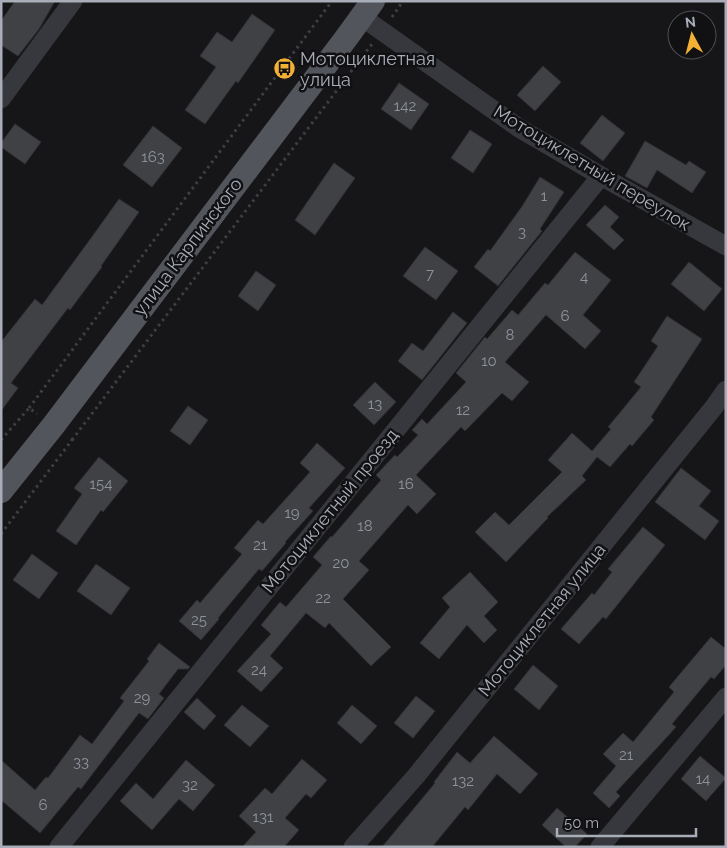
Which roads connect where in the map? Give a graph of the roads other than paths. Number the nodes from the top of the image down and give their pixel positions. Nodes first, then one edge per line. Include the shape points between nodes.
1 (74, 1) edge
2 (367, 9) edge
3 (1, 99) edge
4 (601, 176) junction
5 (726, 246) edge
6 (726, 390) edge
7 (1, 491) edge
8 (726, 697) edge
9 (60, 847) edge
10 (353, 847) edge
11 (600, 847) edge

1 - 3 street
2 - 4 street, Мотоциклетный переулок via 519,128
2 - 7 main road, улица Карпинского
4 - 5 street, Мотоциклетный переулок
4 - 9 street, Мотоциклетный проезд
6 - 10 street, Мотоциклетная улица via 422,769
8 - 11 street

